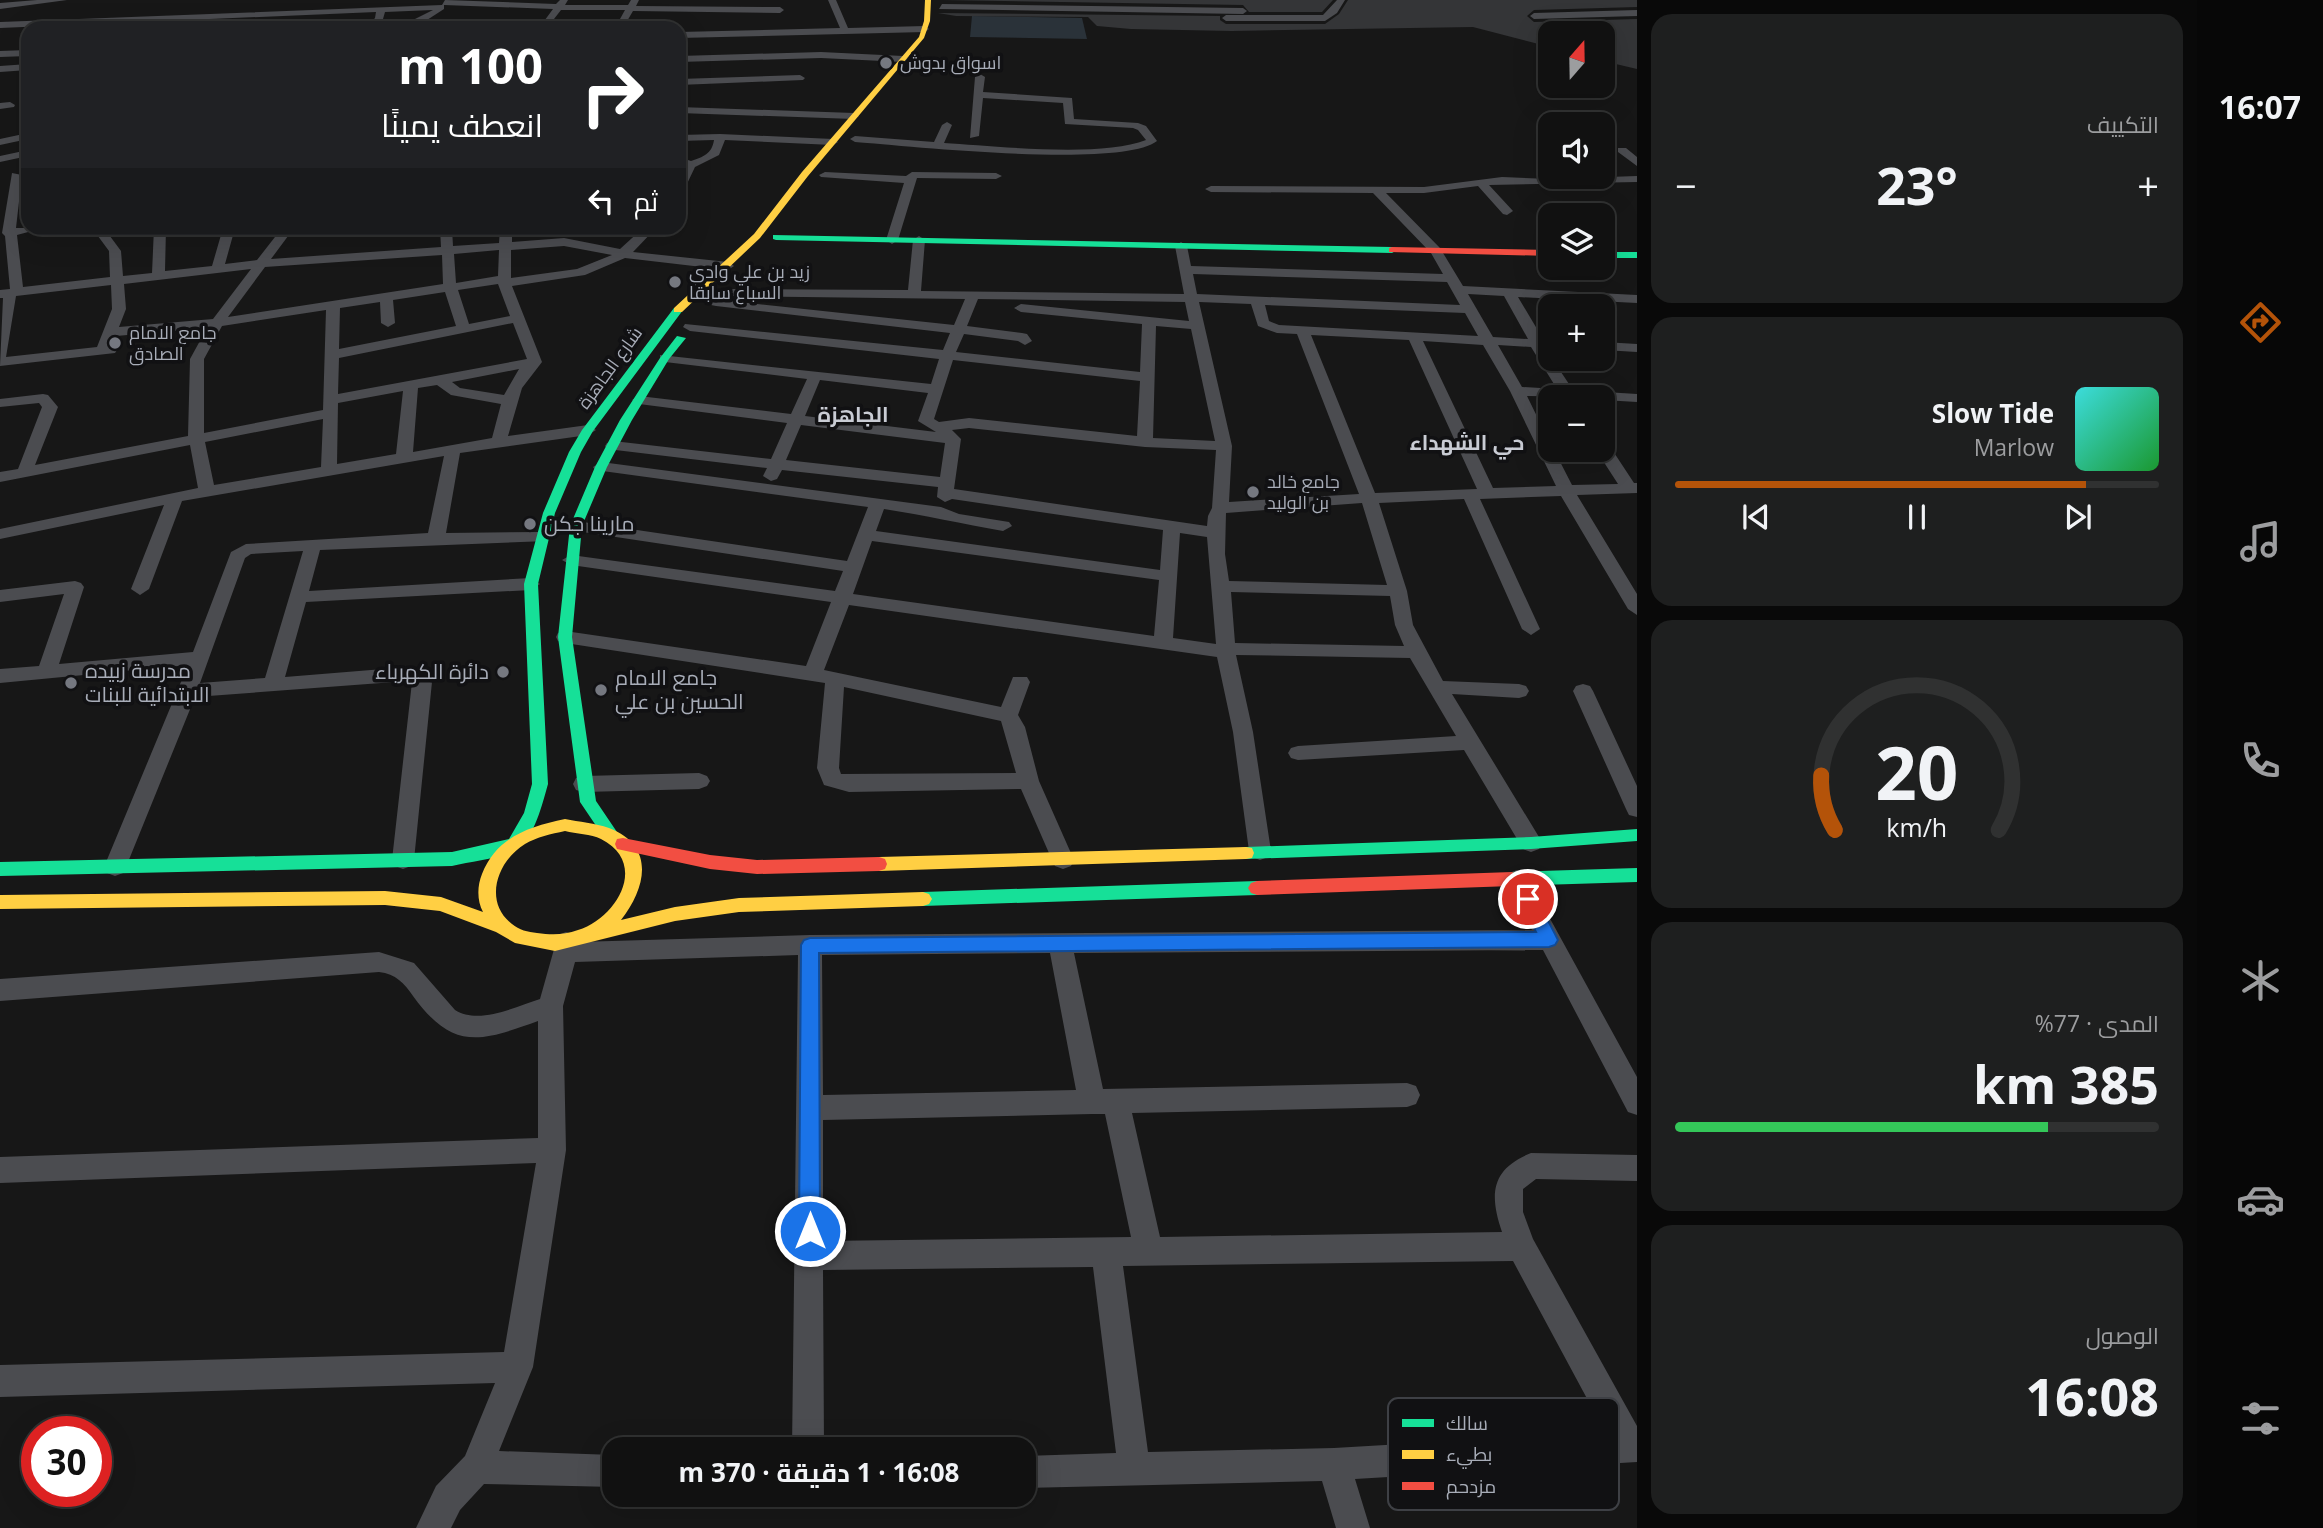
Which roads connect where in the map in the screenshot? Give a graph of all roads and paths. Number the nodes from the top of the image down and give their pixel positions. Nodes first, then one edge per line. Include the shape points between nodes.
1 (63, 0) edge
2 (76, 0) edge
3 (279, 0) edge
4 (365, 0) edge
5 (679, 0) edge
6 (832, 0) edge
7 (1049, 0) edge
8 (1341, 0) edge
9 (937, 2) edge
10 (445, 3) edge
11 (506, 3) edge
12 (1237, 3) dead end
13 (561, 4) edge
14 (633, 4) edge
15 (991, 4) edge
16 (1112, 4) edge
17 (0, 6) edge
18 (1289, 8) dead end
19 (358, 9) junction
20 (674, 9) junction
21 (1054, 10) junction
22 (1096, 10) junction
23 (152, 11) dead end
24 (381, 11) junction
25 (1243, 11) dead end
26 (262, 13) junction
27 (1637, 13) edge
28 (304, 16) junction
29 (1534, 16) dead end
30 (779, 17) edge
31 (127, 18) junction
32 (144, 18) junction
33 (1270, 18) junction
34 (60, 21) edge
35 (104, 21) edge
36 (125, 21) edge
37 (265, 21) edge
38 (375, 21) edge
39 (416, 21) edge
40 (475, 21) edge
41 (548, 21) edge
42 (623, 21) edge
43 (0, 25) edge
44 (21, 26) edge
45 (925, 29) junction
46 (845, 31) junction
47 (815, 32) junction
48 (686, 34) edge
49 (21, 36) edge
50 (15, 40) dead end
51 (21, 52) edge
52 (0, 54) edge
53 (821, 55) junction
54 (778, 57) junction
55 (686, 59) edge
56 (903, 59) junction
57 (21, 68) edge
58 (0, 69) edge
59 (807, 72) junction
60 (980, 77) dead end
61 (686, 81) edge
62 (791, 86) dead end
63 (978, 95) junction
64 (773, 103) dead end
65 (686, 110) edge
66 (764, 111) junction
67 (854, 116) junction
68 (947, 125) dead end
69 (974, 136) dead end
70 (720, 137) junction
71 (21, 138) edge
72 (686, 138) edge
73 (855, 139) junction
74 (0, 142) edge
75 (833, 142) junction
76 (938, 145) junction
77 (1622, 150) dead end
78 (21, 154) edge
79 (0, 159) edge
80 (953, 160) junction
81 (686, 163) edge
82 (1637, 163) edge
83 (691, 165) junction
84 (805, 174) junction
85 (21, 175) edge
86 (686, 175) edge
87 (0, 176) edge
88 (825, 176) junction
89 (996, 176) dead end
90 (21, 177) edge
91 (1637, 179) edge
92 (909, 180) junction
93 (1483, 185) junction
94 (1211, 189) dead end
95 (1376, 190) junction
96 (5, 206) edge
97 (1507, 211) dead end
98 (21, 231) edge
99 (8, 233) junction
100 (102, 235) edge
101 (160, 235) edge
102 (227, 235) edge
103 (282, 235) edge
104 (446, 235) edge
105 (506, 235) edge
106 (564, 235) edge
107 (642, 235) edge
108 (776, 237) junction
109 (892, 240) junction
110 (919, 240) junction
111 (564, 242) junction
112 (507, 245) junction
113 (1181, 246) junction
114 (446, 249) junction
115 (1436, 251) junction
116 (1538, 253) edge
117 (622, 254) junction
118 (1615, 254) edge
119 (1637, 255) edge
120 (259, 264) junction
121 (728, 266) junction
122 (217, 270) junction
123 (1186, 270) junction
124 (158, 277) junction
125 (118, 280) junction
126 (505, 281) junction
127 (1455, 284) junction
128 (450, 288) junction
129 (1508, 292) junction
130 (9, 293) edge
131 (914, 295) junction
132 (722, 297) junction
133 (386, 298) junction
134 (1191, 298) junction
135 (1637, 299) edge
136 (972, 300) junction
137 (1257, 300) junction
138 (333, 307) junction
139 (1469, 309) junction
140 (518, 318) junction
141 (1149, 321) junction
142 (216, 323) junction
143 (388, 323) dead end
144 (1197, 326) junction
145 (463, 327) junction
146 (690, 327) junction
147 (958, 330) junction
148 (1302, 330) junction
149 (110, 332) junction
150 (1414, 336) junction
151 (1538, 338) edge
152 (1025, 341) dead end
153 (1487, 341) junction
154 (1538, 343) edge
155 (1615, 347) edge
156 (1637, 348) edge
157 (332, 355) junction
158 (947, 357) junction
159 (3, 360) edge
160 (535, 362) junction
161 (661, 364) junction
162 (634, 368) junction
163 (815, 376) junction
164 (1146, 377) junction
165 (0, 380) edge
166 (440, 380) junction
167 (411, 385) junction
168 (936, 389) junction
169 (1517, 391) junction
170 (1538, 393) edge
171 (1615, 397) edge
172 (1637, 398) edge
173 (639, 400) junction
174 (509, 401) junction
175 (0, 403) edge
176 (331, 407) junction
177 (795, 421) junction
178 (936, 427) junction
179 (588, 430) junction
180 (197, 438) junction
181 (953, 439) junction
182 (499, 442) junction
183 (1145, 442) junction
184 (613, 446) junction
185 (1224, 446) junction
186 (453, 450) junction
187 (404, 458) junction
188 (1613, 462) edge
189 (777, 464) junction
190 (601, 467) junction
191 (329, 471) junction
192 (24, 473) junction
193 (0, 477) edge
194 (766, 488) junction
195 (946, 488) junction
196 (1633, 489) edge
197 (207, 491) junction
198 (1567, 492) junction
199 (1479, 494) junction
200 (175, 498) junction
201 (1369, 498) junction
202 (878, 503) junction
203 (1220, 508) junction
204 (942, 512) junction
205 (549, 513) junction
206 (578, 519) junction
207 (1003, 526) dead end
208 (1172, 527) junction
209 (1217, 533) junction
210 (866, 535) junction
211 (541, 537) junction
212 (436, 538) junction
213 (2, 539) edge
214 (313, 545) junction
215 (571, 560) junction
216 (854, 567) junction
217 (1167, 576) junction
218 (531, 584) junction
219 (1222, 586) junction
220 (140, 589) dead end
221 (1398, 591) junction
222 (0, 596) edge
223 (297, 597) junction
224 (842, 597) junction
225 (1637, 608) edge
226 (1531, 629) dead end
227 (565, 637) junction
228 (1163, 643) junction
229 (1226, 650) junction
230 (1416, 652) junction
231 (201, 658) junction
232 (47, 672) junction
233 (813, 674) junction
234 (0, 676) edge
235 (835, 679) junction
236 (274, 682) junction
237 (1020, 682) dead end
238 (1437, 687) junction
239 (188, 691) junction
240 (1518, 691) dead end
241 (1583, 691) dead end
242 (577, 715) junction
243 (1008, 715) junction
244 (549, 721) junction
245 (1471, 742) junction
246 (1298, 753) dead end
247 (699, 781) dead end
248 (1028, 782) junction
249 (584, 784) junction
250 (1637, 809) edge
251 (1637, 835) edge
252 (617, 839) junction
253 (514, 843) junction
254 (1531, 843) junction
255 (1260, 851) junction
256 (403, 860) junction
257 (1063, 860) junction
258 (115, 867) junction
259 (0, 869) edge
260 (1637, 875) edge
261 (1517, 879) junction
262 (0, 901) edge
263 (498, 925) junction
264 (1549, 940) junction
265 (575, 942) junction
266 (1060, 943) junction
267 (810, 945) junction
268 (0, 990) edge
269 (550, 1006) junction
270 (1633, 1088) edge
271 (1407, 1095) dead end
272 (1104, 1101) junction
273 (810, 1108) junction
274 (552, 1150) junction
275 (1637, 1168) edge
276 (0, 1170) edge
277 (1521, 1246) junction
278 (1107, 1250) junction
279 (1148, 1250) junction
280 (809, 1256) junction
281 (517, 1367) junction
282 (0, 1381) edge
283 (1606, 1398) edge
284 (1619, 1420) edge
285 (808, 1437) edge
286 (1634, 1447) edge
287 (1388, 1461) edge
288 (1334, 1464) junction
289 (477, 1467) junction
290 (1134, 1470) junction
291 (602, 1471) edge
292 (1036, 1472) edge
293 (433, 1528) edge
294 (1353, 1528) edge

1 - 17 street
2 - 34 street
3 - 26 street
4 - 19 street
5 - 20 street
6 - 46 street
7 - 21 street
8 - 33 street via 1325,18
9 - 15 street
9 - 45 street
9 - 73 street, شارع الجاهزة via 938,40
10 - 11 street
10 - 24 street
10 - 39 street
11 - 13 street
11 - 40 street
12 - 16 street
13 - 14 street
13 - 41 street
14 - 20 street
14 - 42 street
15 - 21 street
16 - 22 street
16 - 25 street
18 - 33 street via 1271,9
19 - 24 street
19 - 28 street
20 - 30 street
21 - 22 street
22 - 33 street via 1098,17
23 - 32 street
24 - 28 street
24 - 38 street
26 - 28 street
26 - 32 street
27 - 29 street
28 - 37 street
30 - 47 street
30 - 48 street
30 - 54 street
31 - 32 street
31 - 35 street
31 - 36 street
43 - 44 street
45 - 46 street
45 - 56 street, شارع الجاهزة
46 - 47 street
47 - 53 street
49 - 50 street
51 - 52 street
53 - 54 street
53 - 56 street
53 - 59 street
54 - 55 street
56 - 67 street, شارع الجاهزة
57 - 58 street
59 - 61 street
59 - 62 street
60 - 63 street
63 - 69 street
63 - 80 street via 1068,100 1069,122 1134,125 1152,141 1130,149
64 - 66 street
65 - 66 street
66 - 67 street
67 - 75 street, شارع الجاهزة
68 - 76 street
70 - 72 street
70 - 75 street
70 - 83 street via 716,154
71 - 74 street
73 - 76 street
73 - 88 street, شارع الجاهزة
75 - 84 street, شارع الجاهزة
76 - 80 street
77 - 82 street
78 - 79 street
80 - 89 street
80 - 92 street
81 - 83 street
83 - 86 street
84 - 88 street
84 - 121 street, شارع الجاهزة
85 - 87 street
88 - 92 street
88 - 108 street, شارع الجاهزة
90 - 96 street
91 - 93 street via 1502,180
92 - 109 street
93 - 95 street
93 - 97 street
94 - 95 street
95 - 115 street
96 - 99 street
98 - 99 street
99 - 130 street
100 - 125 street via 115,251
101 - 124 street
102 - 122 street
103 - 120 street
104 - 114 street
105 - 112 street
106 - 111 street
107 - 117 street
108 - 109 street
108 - 132 street, شارع الجاهزة
109 - 110 street
110 - 113 street
110 - 131 street
111 - 112 street
111 - 117 street
112 - 114 street
112 - 126 street
113 - 115 street
113 - 123 street
114 - 120 street
114 - 128 street
115 - 116 street
115 - 127 street
117 - 121 street
117 - 126 street via 594,268 555,277
118 - 119 street
120 - 122 street
120 - 142 street
121 - 162 street, شارع الجاهزة via 673,315
122 - 124 street
123 - 127 street
123 - 134 street
124 - 125 street
125 - 130 street
125 - 149 street via 119,309
126 - 128 street
126 - 140 street
127 - 129 street
127 - 139 street
128 - 133 street
128 - 145 street
129 - 135 street
129 - 151 street
130 - 159 street
131 - 132 street
131 - 136 street
132 - 146 street, شارع الجاهزة
132 - 147 street
133 - 138 street
133 - 143 street
134 - 136 street
134 - 137 street
134 - 144 street
136 - 141 street
136 - 147 street
137 - 139 street
137 - 148 street via 1266,325
138 - 142 street
138 - 157 street
139 - 153 street
140 - 145 street
140 - 160 street
141 - 144 street
141 - 164 street
142 - 149 street
142 - 180 street via 197,359
144 - 185 street
145 - 157 street
146 - 158 street
146 - 161 street, شارع الجاهزة
147 - 152 street
147 - 158 street
148 - 150 street
148 - 201 street
149 - 159 street via 107,350
150 - 153 street
150 - 199 street
153 - 154 street
153 - 169 street
155 - 156 street
157 - 176 street
158 - 164 street
158 - 168 street
159 - 165 street
160 - 166 street
160 - 174 street via 514,383
161 - 162 street
161 - 163 street
161 - 173 street, شارع الجاهزة
162 - 179 street, شارع الجاهزة
163 - 168 street
163 - 177 street
164 - 183 street
166 - 167 street
166 - 174 street via 456,392
167 - 176 street
167 - 187 street
168 - 178 street via 926,421
169 - 170 street
169 - 198 street
171 - 172 street
173 - 177 street
173 - 184 street, شارع الجاهزة
174 - 182 street
175 - 192 street via 43,398 50,407
176 - 180 street
176 - 191 street
177 - 181 street
177 - 189 street
178 - 181 street
178 - 183 street via 969,423
179 - 182 street
179 - 205 street, شارع الجاهزة
180 - 192 street
180 - 197 street
181 - 195 street
182 - 186 street
183 - 185 street
184 - 189 street
184 - 190 street, شارع الجاهزة
185 - 203 street
186 - 187 street
186 - 212 street
187 - 191 street
188 - 196 street
189 - 194 street
189 - 195 street
190 - 194 street
190 - 206 street, شارع الجاهزة
191 - 197 street
192 - 193 street
194 - 202 street
195 - 204 street
195 - 208 street
196 - 198 street
197 - 200 street
198 - 199 street
198 - 225 street
199 - 201 street
199 - 226 street
200 - 213 street
200 - 220 street
201 - 203 street
201 - 221 street
202 - 204 street
202 - 210 street
203 - 209 street
204 - 207 street
205 - 206 street
205 - 211 street, شارع الجاهزة
206 - 215 street, شارع الجاهزة
206 - 216 street
208 - 209 street
208 - 217 street
209 - 219 street
210 - 216 street
210 - 217 street
211 - 212 street
211 - 218 street, شارع الجاهزة
212 - 214 street
214 - 223 street
214 - 231 street via 246,549 237,556
215 - 224 street
215 - 227 street, شارع الجاهزة
216 - 224 street
217 - 228 street
218 - 223 street
218 - 244 street, شارع الجاهزة
219 - 221 street
219 - 229 street
221 - 230 street via 1404,625
222 - 232 street via 75,587
223 - 236 street
224 - 228 street
224 - 233 street
227 - 233 street
227 - 242 street, شارع الجاهزة
228 - 229 street
229 - 230 street
229 - 255 street
230 - 238 street
231 - 232 street
231 - 239 street
232 - 234 street
233 - 235 street
235 - 243 street
235 - 248 street via 828,768 832,780 849,784
236 - 239 street
236 - 256 street via 419,677
237 - 243 street
238 - 240 street
238 - 245 street
239 - 258 street
241 - 250 street
242 - 244 street
242 - 249 street, شارع الجاهزة
243 - 248 street
244 - 253 street, شارع الجاهزة via 538,805
245 - 246 street
245 - 254 street
247 - 249 street
248 - 257 street
249 - 252 street, شارع الجاهزة via 592,808
251 - 254 street
252 - 253 street via 590,827 565,825 539,830
252 - 257 street via 710,862 757,867
252 - 265 street via 634,860 636,880 630,901 615,919
253 - 256 street via 452,859
253 - 263 street via 494,863 485,884 486,906
254 - 255 street
255 - 257 street
256 - 258 street
258 - 259 street
260 - 261 street
261 - 264 street
261 - 265 street via 739,905 675,914
262 - 263 street via 385,898 441,904
263 - 265 street via 516,937 540,943
264 - 266 street
264 - 270 street
265 - 267 street
265 - 269 street
266 - 267 street
266 - 272 street
267 - 273 street
268 - 269 street via 379,962 405,970 447,1018 463,1026 491,1025
269 - 274 street
271 - 272 street
272 - 273 street
272 - 279 street
273 - 280 street
274 - 276 street
274 - 281 street
275 - 277 street via 1531,1167 1509,1183 1509,1212
277 - 279 street
277 - 283 street
278 - 279 street
278 - 280 street
278 - 290 street
280 - 285 street
281 - 282 street
281 - 289 street
284 - 286 street
287 - 288 street
288 - 290 street
288 - 294 street
289 - 291 street
289 - 293 street via 448,1499
290 - 292 street

